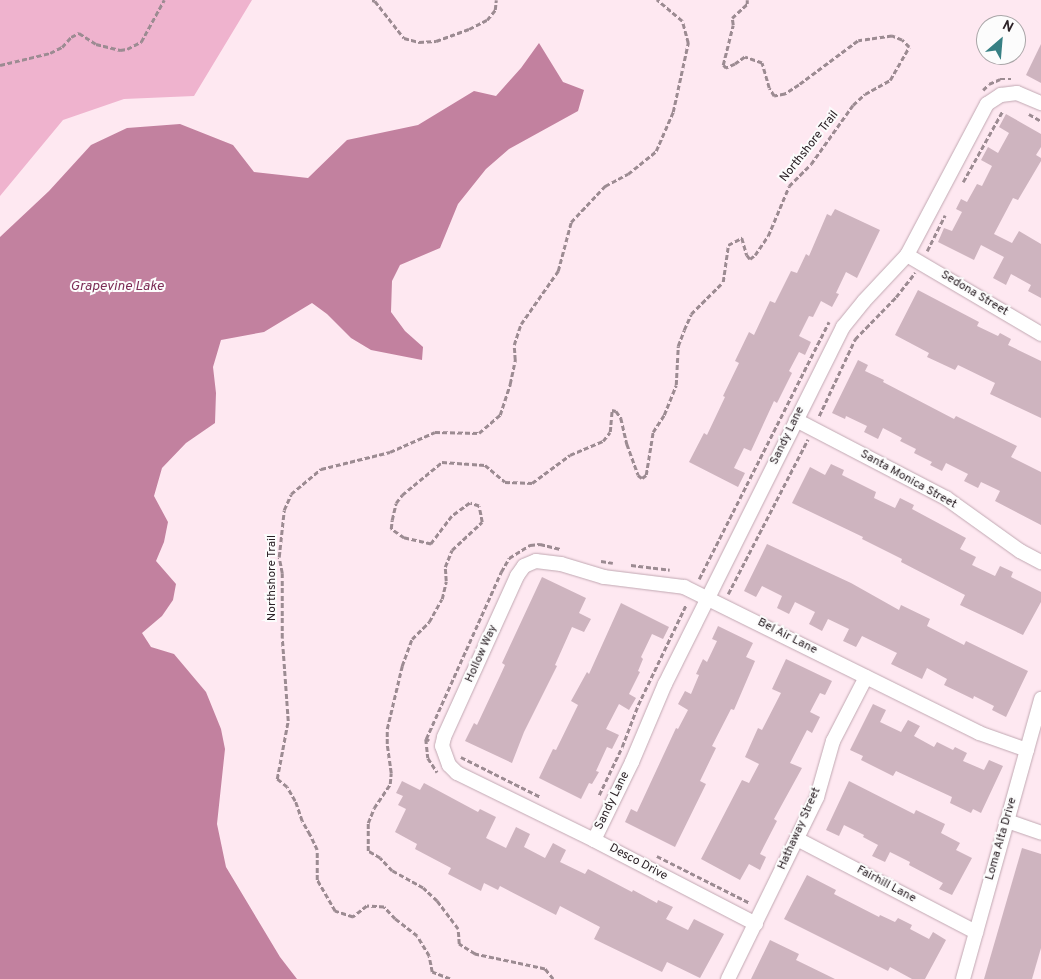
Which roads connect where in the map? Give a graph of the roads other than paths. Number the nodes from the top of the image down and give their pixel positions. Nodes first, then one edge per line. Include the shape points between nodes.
1 (1041, 104) edge
2 (908, 255) junction
3 (1041, 334) edge
4 (796, 420) junction
5 (536, 560) joint
6 (1041, 562) edge
7 (711, 592) junction
8 (866, 677) junction
9 (1041, 699) edge
10 (1027, 750) junction
11 (443, 751) joint
12 (1007, 821) junction
13 (1041, 833) edge
14 (797, 839) junction
15 (594, 840) junction
16 (756, 924) junction
17 (976, 932) junction
18 (728, 979) edge
19 (963, 979) edge

1 - 2 street, Sandy Lane via 1017,93 1001,95 987,104
2 - 3 street, Sedona Street
2 - 4 street, Sandy Lane via 843,327
4 - 6 street, Santa Monica Street via 946,498 1020,551
4 - 7 street, Sandy Lane
5 - 7 street, Bel Air Lane via 604,576
5 - 11 street, Hollow Way via 524,566 517,576 444,737
7 - 8 street, Bel Air Lane
7 - 15 street, Sandy Lane
8 - 10 street, Bel Air Lane via 979,733
8 - 14 street, Hathaway Street via 834,741 816,798
9 - 10 street, Loma Alta Drive
10 - 12 street, Loma Alta Drive
11 - 15 street, Desco Drive via 457,773
12 - 13 street
12 - 17 street, Loma Alta Drive
14 - 16 street, Hathaway Street
14 - 17 street, Fairhill Lane
15 - 16 street, Desco Drive
16 - 18 street, Hathaway Street
17 - 19 street, Loma Alta Drive

